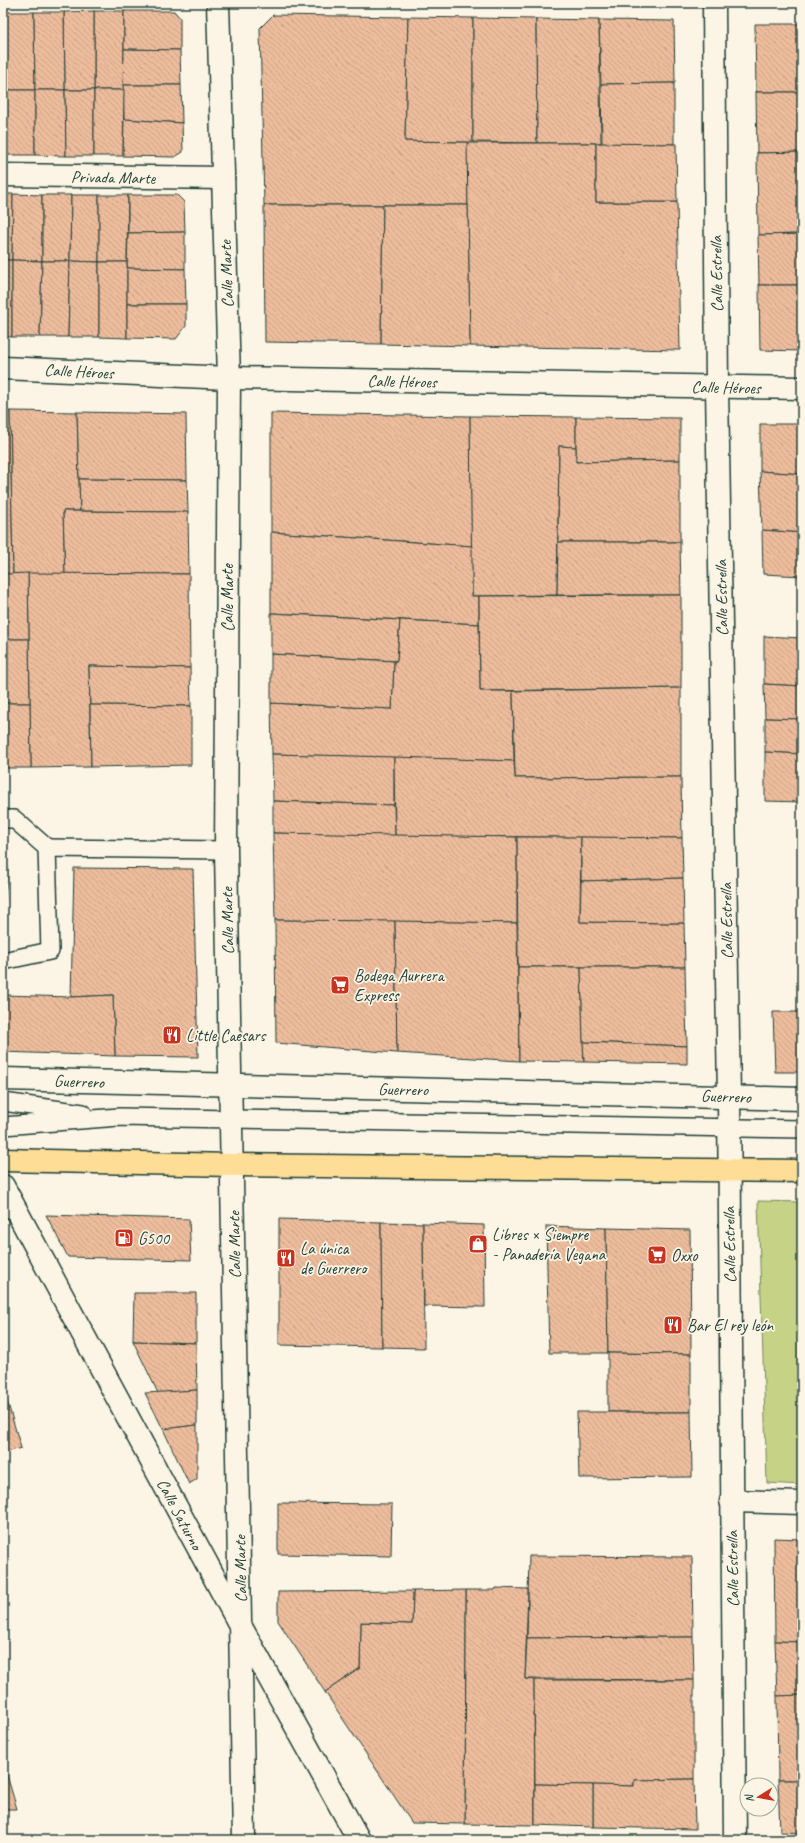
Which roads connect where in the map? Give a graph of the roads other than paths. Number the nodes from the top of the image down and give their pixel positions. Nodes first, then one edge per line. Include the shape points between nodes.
1 (218, 3) edge
2 (714, 3) edge
3 (3, 175) edge
4 (223, 178) junction
5 (3, 368) edge
6 (229, 378) junction
7 (718, 388) junction
8 (802, 388) edge
9 (3, 819) edge
10 (47, 848) junction
11 (226, 850) junction
12 (3, 962) edge
13 (3, 1079) edge
14 (230, 1085) junction
15 (729, 1096) junction
16 (802, 1099) edge
17 (3, 1102) edge
18 (119, 1117) junction
19 (231, 1120) junction
20 (3, 1126) edge
21 (728, 1128) junction
22 (802, 1129) edge
23 (3, 1160) edge
24 (232, 1165) junction
25 (728, 1169) junction
26 (802, 1171) edge
27 (3, 1186) edge
28 (731, 1501) junction
29 (802, 1503) edge
30 (241, 1627) junction
31 (244, 1840) edge
32 (359, 1840) edge
33 (735, 1840) edge

1 - 4 street, Calle Marte
2 - 7 street, Calle Estrella
3 - 4 street, Privada Marte
4 - 6 street, Calle Marte
5 - 6 street, Calle Héroes
6 - 7 street, Calle Héroes
6 - 11 street, Calle Marte
7 - 8 street, Calle Héroes
7 - 15 street, Calle Estrella
9 - 10 lane via 14,819
10 - 11 lane
10 - 12 lane via 50,951
11 - 14 street, Calle Marte
13 - 14 street, Guerrero
14 - 15 street, Guerrero
14 - 19 street, Calle Marte
15 - 16 street, Guerrero
15 - 21 street, Calle Estrella
17 - 18 lane
18 - 19 lane
18 - 20 lane
19 - 21 lane
19 - 24 street, Calle Marte
21 - 22 lane
21 - 25 street, Calle Estrella
23 - 24 main road
24 - 25 main road
24 - 30 street, Calle Marte
25 - 26 main road
25 - 28 street, Calle Estrella
27 - 30 street, Calle Saturno
28 - 29 street
28 - 33 street, Calle Estrella
30 - 31 street, Calle Marte
30 - 32 street, Calle Saturno

